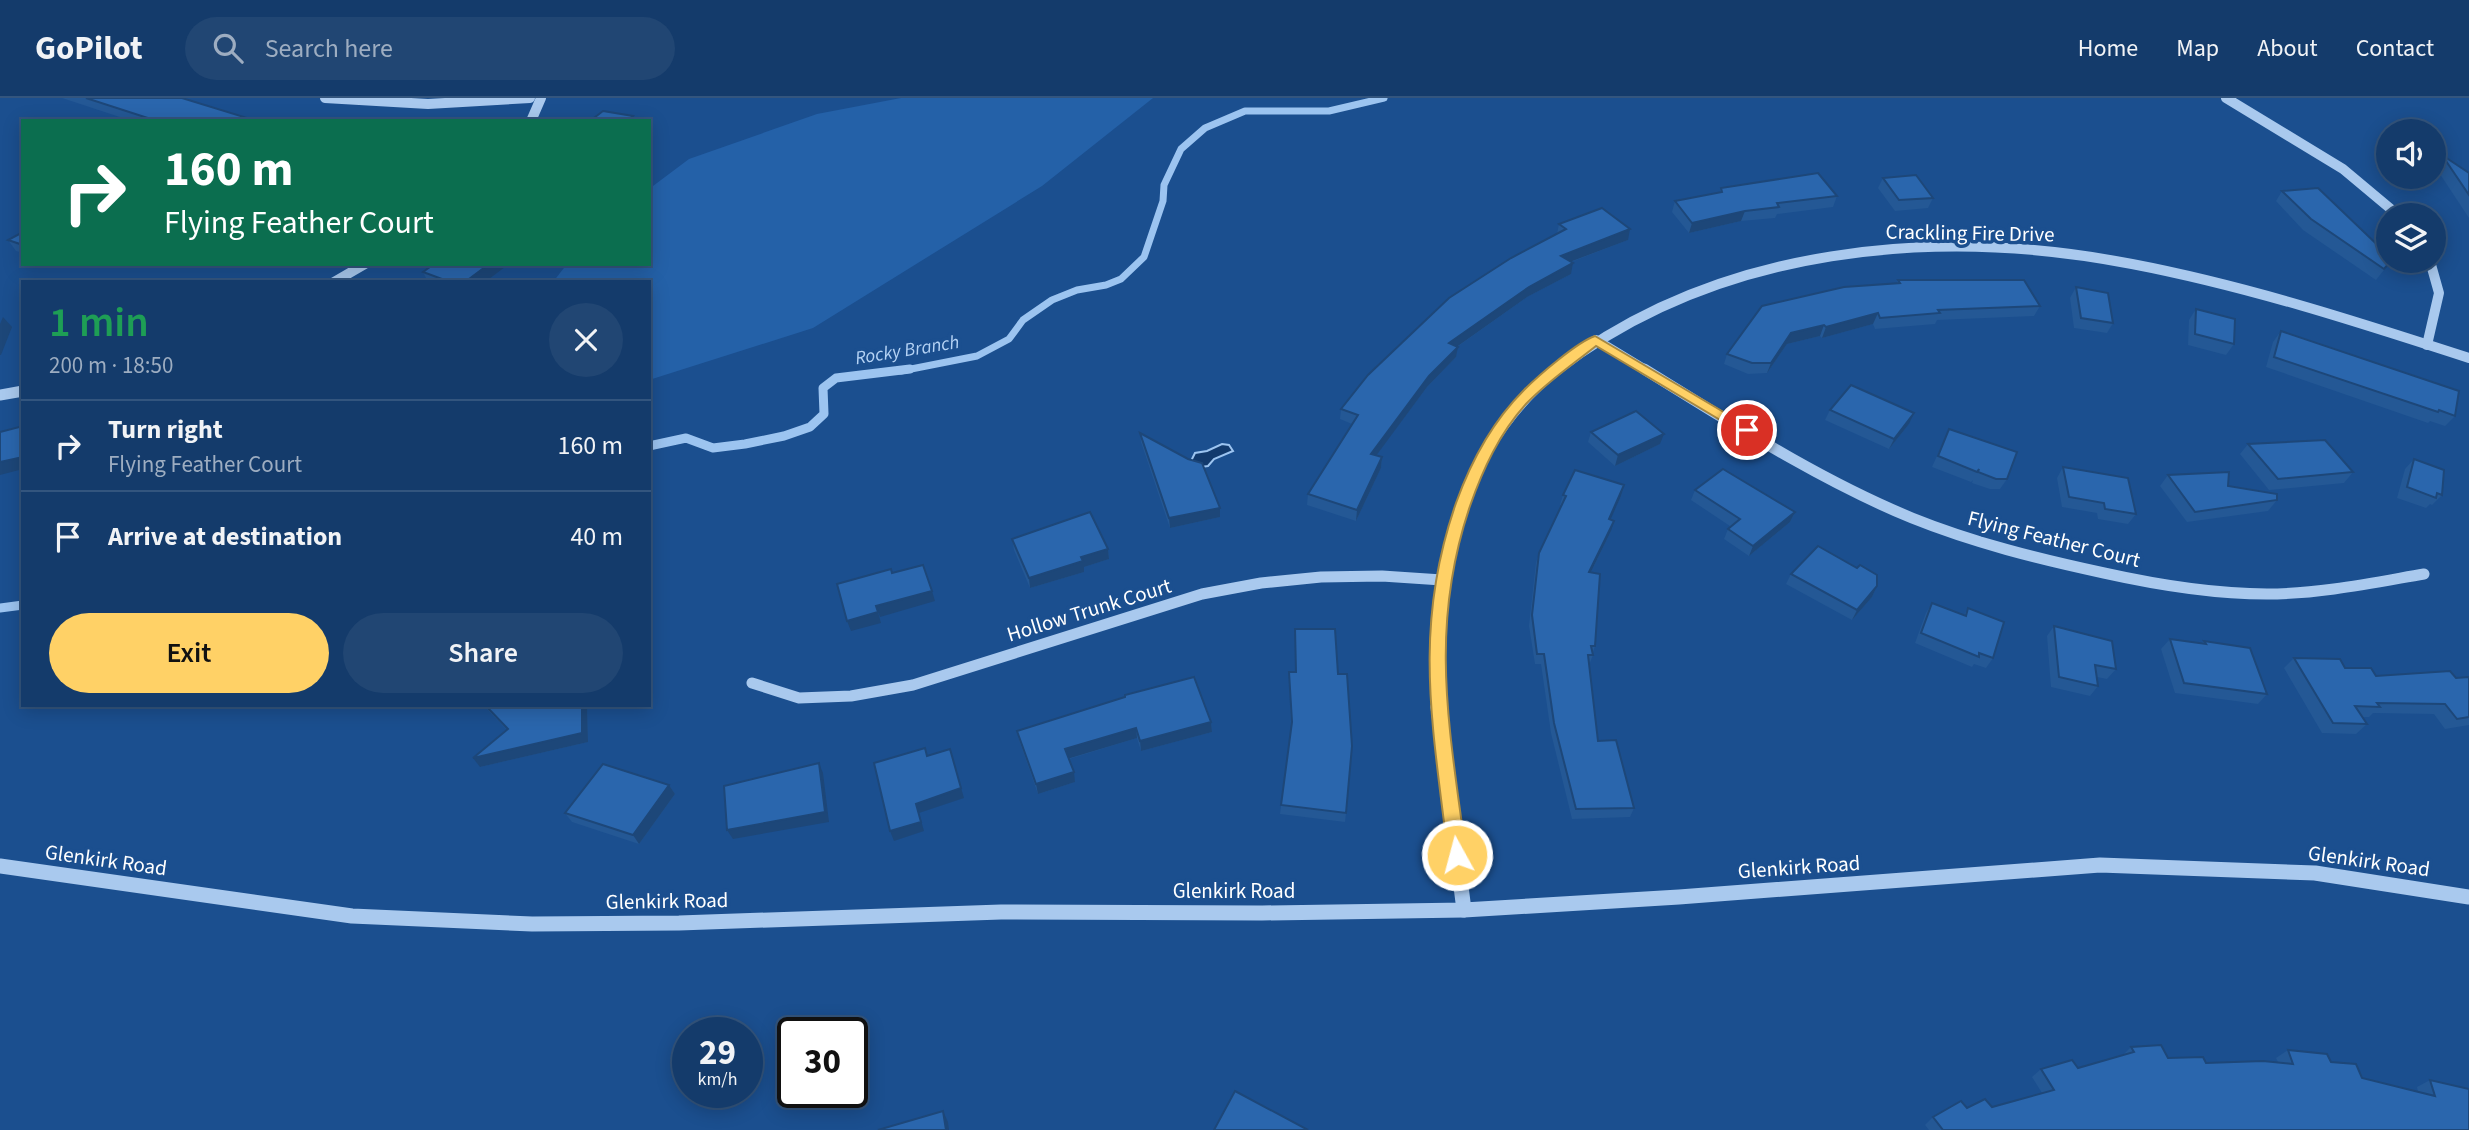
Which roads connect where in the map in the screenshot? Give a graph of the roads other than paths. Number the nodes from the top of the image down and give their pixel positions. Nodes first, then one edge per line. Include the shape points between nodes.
1 (325, 98) edge
2 (530, 98) edge
3 (541, 98) edge
4 (2226, 98) edge
5 (532, 119) edge
6 (2386, 203) edge
7 (362, 266) edge
8 (2436, 273) edge
9 (337, 280) edge
10 (1595, 340) junction
11 (2427, 345) junction
12 (2469, 358) edge
13 (21, 391) edge
14 (0, 395) edge
15 (2424, 574) dead end
16 (1442, 580) junction
17 (752, 683) dead end
18 (0, 866) edge
19 (2469, 897) edge
20 (1464, 910) junction

1 - 2 street via 448,104
3 - 5 street
4 - 6 street via 2343,169
7 - 9 street
8 - 11 street via 2439,293
10 - 11 street, Crackling Fire Drive via 1698,288 1762,269 1862,252 1946,248 2126,262 2279,299
10 - 15 street, Flying Feather Court via 1865,496 1910,517 2034,558 2147,583 2266,594 2320,591
10 - 16 street, Crackling Fire Drive via 1543,379 1494,436 1474,473
11 - 12 street, Crackling Fire Drive
13 - 14 street
16 - 17 street, Hollow Trunk Court via 1321,577 1202,594 913,685 851,696 799,698
16 - 20 street, Crackling Fire Drive via 1437,689
18 - 20 street, Glenkirk Road via 352,916 532,924 1001,912
19 - 20 street, Glenkirk Road via 2315,873 2100,865

